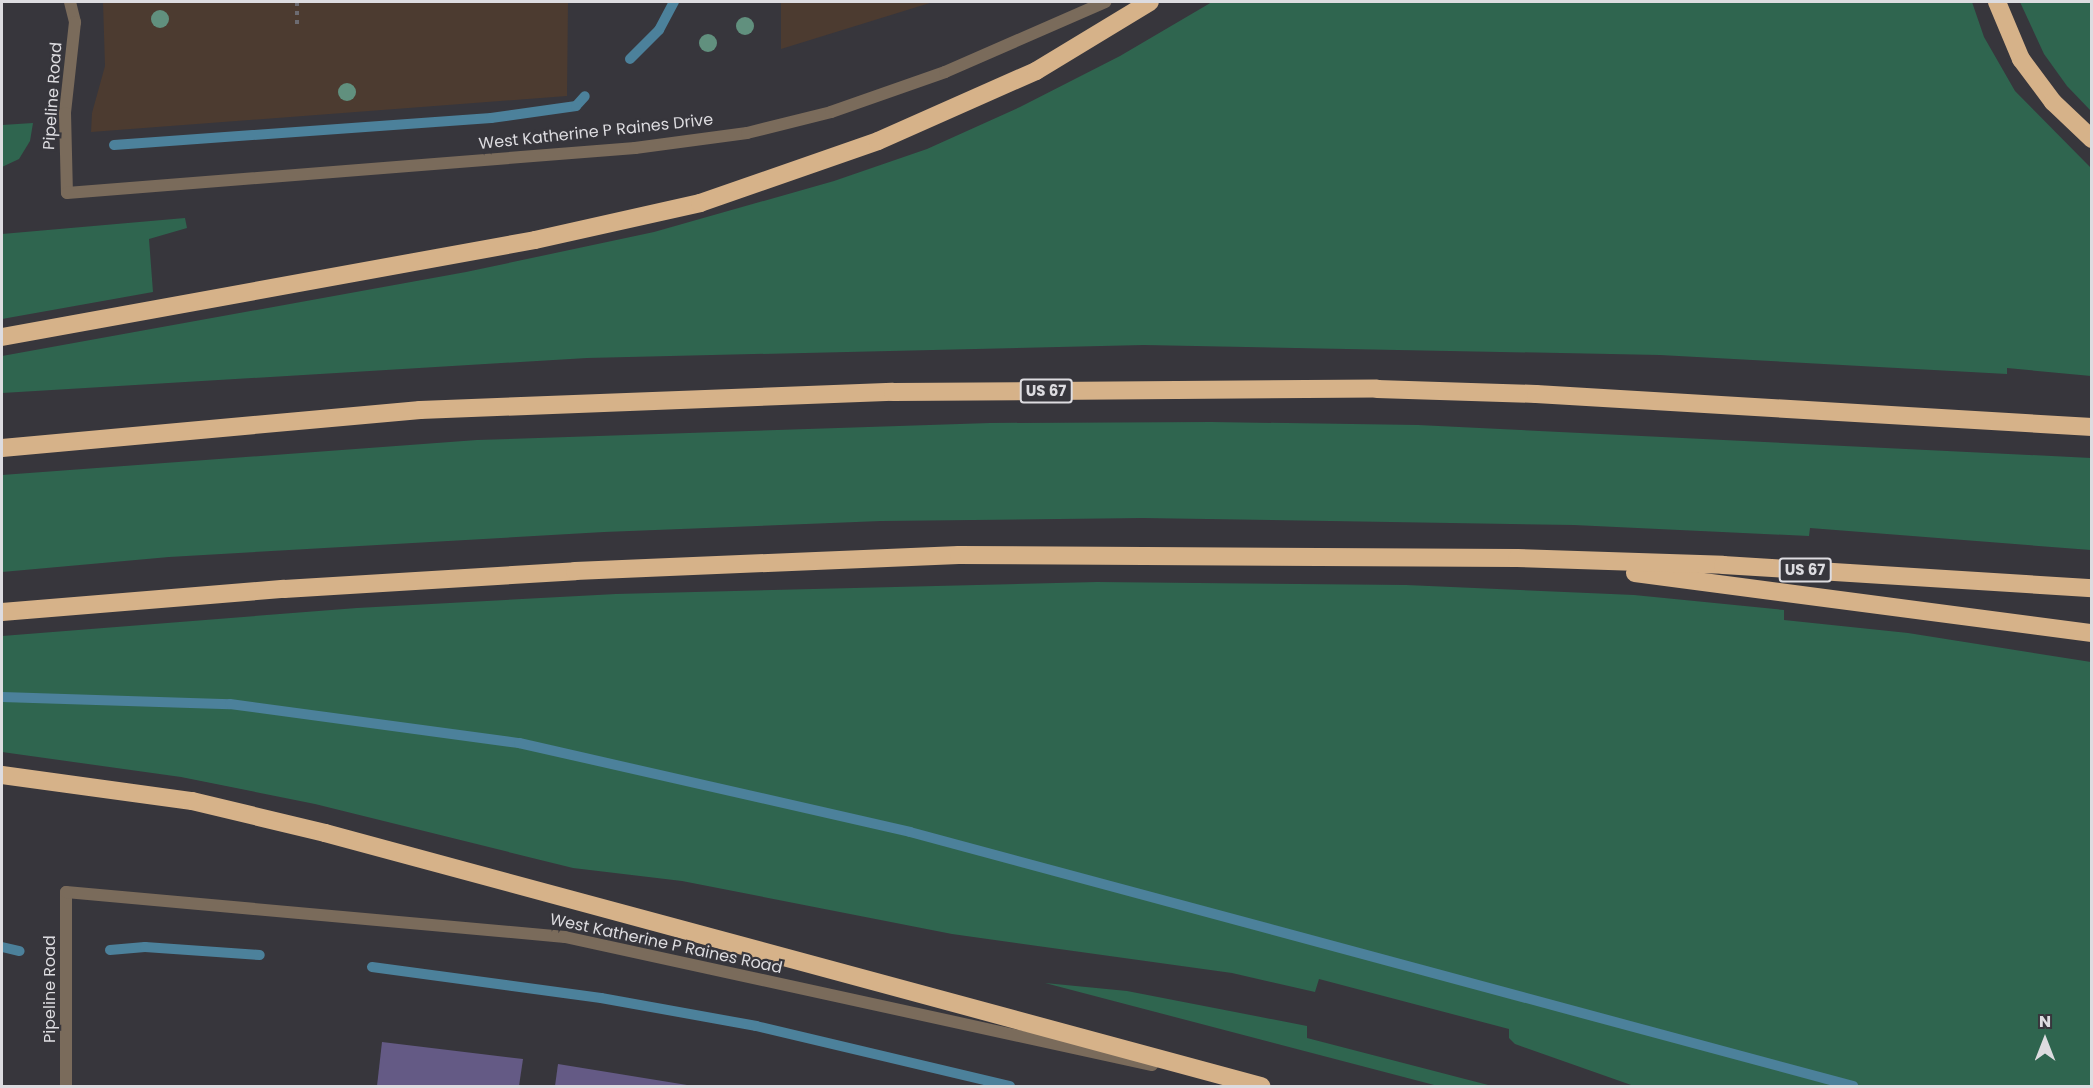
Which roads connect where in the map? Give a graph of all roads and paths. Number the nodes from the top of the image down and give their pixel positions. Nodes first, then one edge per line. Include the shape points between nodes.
1 (70, 2) edge
2 (297, 2) edge
3 (1105, 2) edge
4 (1150, 2) edge
5 (1997, 2) edge
6 (297, 28) dead end
7 (2091, 139) edge
8 (67, 193) joint
9 (2, 337) edge
10 (2091, 427) edge
11 (2, 448) edge
12 (1517, 558) junction
13 (2091, 588) edge
14 (2, 612) edge
15 (2091, 633) edge
16 (2, 775) edge
17 (66, 892) joint
18 (66, 1086) edge
19 (1250, 1086) edge
20 (1261, 1086) edge

1 - 8 street, Pipeline Road via 75,22 65,112
2 - 6 path
3 - 8 street, West Katherine P Raines Drive via 945,72 831,112 747,133 635,148
4 - 9 highway via 1036,71 878,141 700,203 535,240
5 - 7 highway via 2021,59 2053,102
10 - 11 highway, US 67 via 1536,394 1377,389 893,392 420,410
12 - 13 highway, US 67 via 1724,565
12 - 14 highway, US 67 via 912,557 540,573
12 - 15 highway
16 - 20 highway via 192,801 325,833
17 - 18 street, Pipeline Road
17 - 19 street, West Katherine P Raines Road via 565,937

